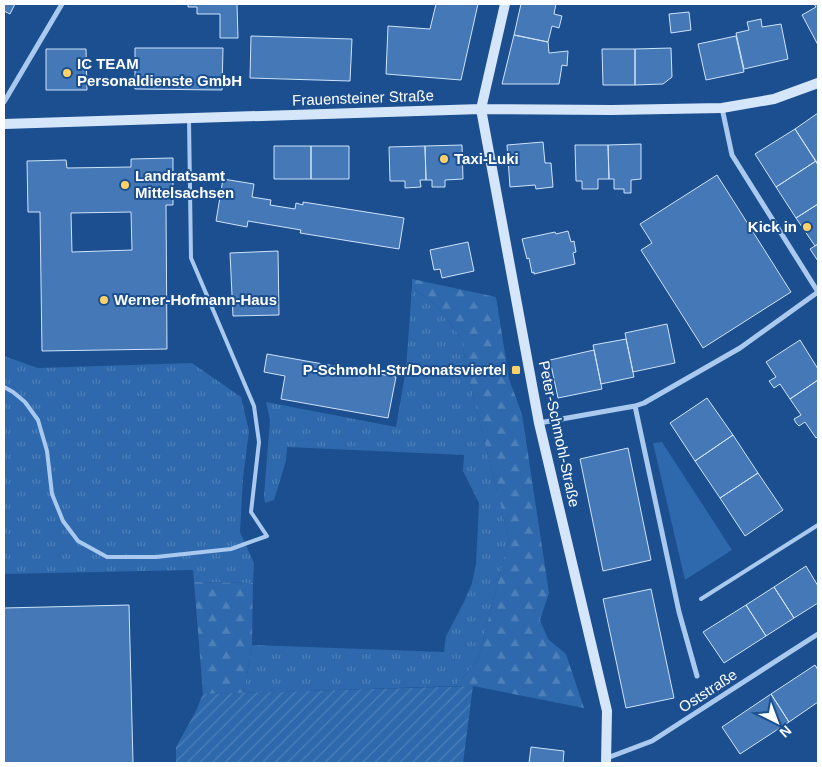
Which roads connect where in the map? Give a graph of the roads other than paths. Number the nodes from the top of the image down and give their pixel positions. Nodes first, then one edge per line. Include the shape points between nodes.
1 (62, 4) edge
2 (505, 4) edge
3 (818, 83) edge
4 (4, 102) edge
5 (722, 108) junction
6 (481, 109) junction
7 (189, 118) junction
8 (4, 124) edge
9 (818, 292) edge
10 (4, 387) edge
11 (635, 406) junction
12 (539, 424) junction
13 (818, 525) edge
14 (701, 600) dead end
15 (818, 634) edge
16 (696, 676) dead end
17 (609, 762) edge

1 - 4 street
2 - 6 main road
3 - 5 main road, Frauensteiner Straße via 774,99
5 - 6 main road, Frauensteiner Straße
5 - 9 street via 732,155
6 - 7 main road, Frauensteiner Straße
6 - 12 main road, Peter-Schmohl-Straße
7 - 8 main road, Frauensteiner Straße
7 - 10 lane via 191,258 254,406 259,442 251,512 266,536 232,549 156,557 107,557 78,541 63,521 52,494 47,451 38,420 25,402
9 - 11 street via 740,348
11 - 12 street
11 - 16 street
12 - 17 main road, Peter-Schmohl-Straße via 606,711
13 - 14 lane
15 - 17 street, Oststraße via 652,741

